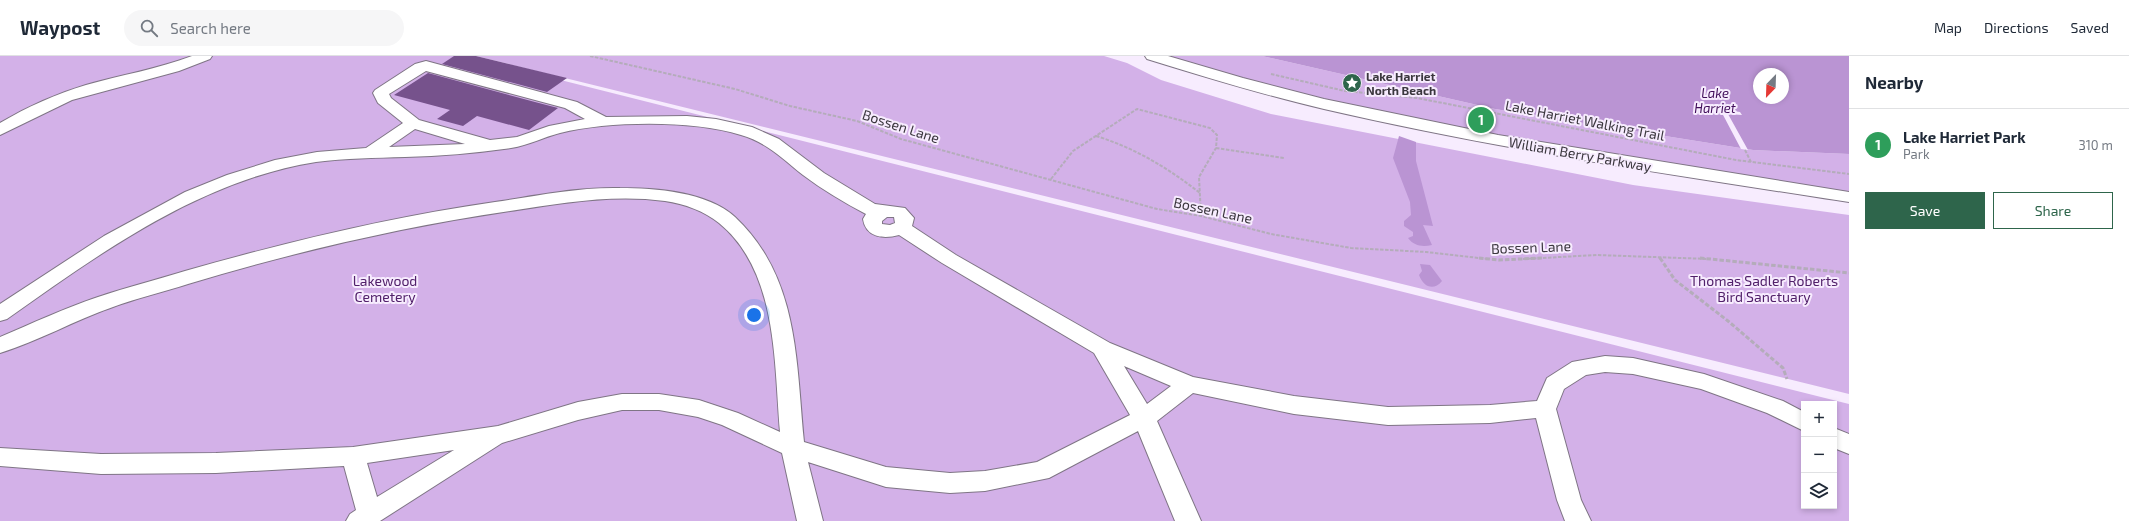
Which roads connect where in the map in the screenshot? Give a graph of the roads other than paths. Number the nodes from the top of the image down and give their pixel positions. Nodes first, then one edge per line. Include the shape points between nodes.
1 (205, 56) edge
2 (1152, 56) edge
3 (603, 122) junction
4 (413, 123) junction
5 (0, 130) edge
6 (491, 146) junction
7 (369, 154) junction
8 (1849, 197) edge
9 (0, 314) edge
10 (0, 345) edge
11 (1102, 348) junction
12 (1189, 384) junction
13 (1545, 409) junction
14 (1144, 418) junction
15 (1801, 420) edge
16 (498, 435) junction
17 (1837, 439) edge
18 (1849, 445) edge
19 (794, 448) junction
20 (353, 456) junction
21 (0, 457) edge
22 (365, 518) edge
23 (810, 521) edge
24 (1188, 521) edge
25 (1578, 521) edge

1 - 5 street via 77,93 44,106
2 - 8 street, William Berry Parkway via 1264,89 1352,111 1575,154
3 - 4 street via 571,105 426,66 420,67 381,93 384,100
3 - 6 street via 565,127 519,141
3 - 11 street via 689,120 719,124 749,132 781,146 810,171 847,197 878,213 888,211 903,215 906,221 902,228 949,259
4 - 6 street
4 - 7 street
6 - 7 street via 456,151
7 - 9 street via 315,158 270,167 199,194 159,213 99,248
10 - 19 street via 105,302 243,261 357,233 445,215 589,194 667,196 708,207 727,220 753,248 774,293 782,328
11 - 12 street
11 - 14 street
12 - 13 street via 1294,404 1388,416 1490,414
12 - 14 street
13 - 15 street via 1555,384 1580,368 1605,364 1633,366 1704,382 1775,407
13 - 25 street via 1569,500
14 - 19 street via 1040,471 985,481 950,483 886,477
14 - 24 street
16 - 19 street via 578,411 622,402 659,402 699,409 730,419
16 - 20 street
16 - 22 street
17 - 18 street
19 - 23 street
20 - 21 street via 216,463 101,464
20 - 22 street

